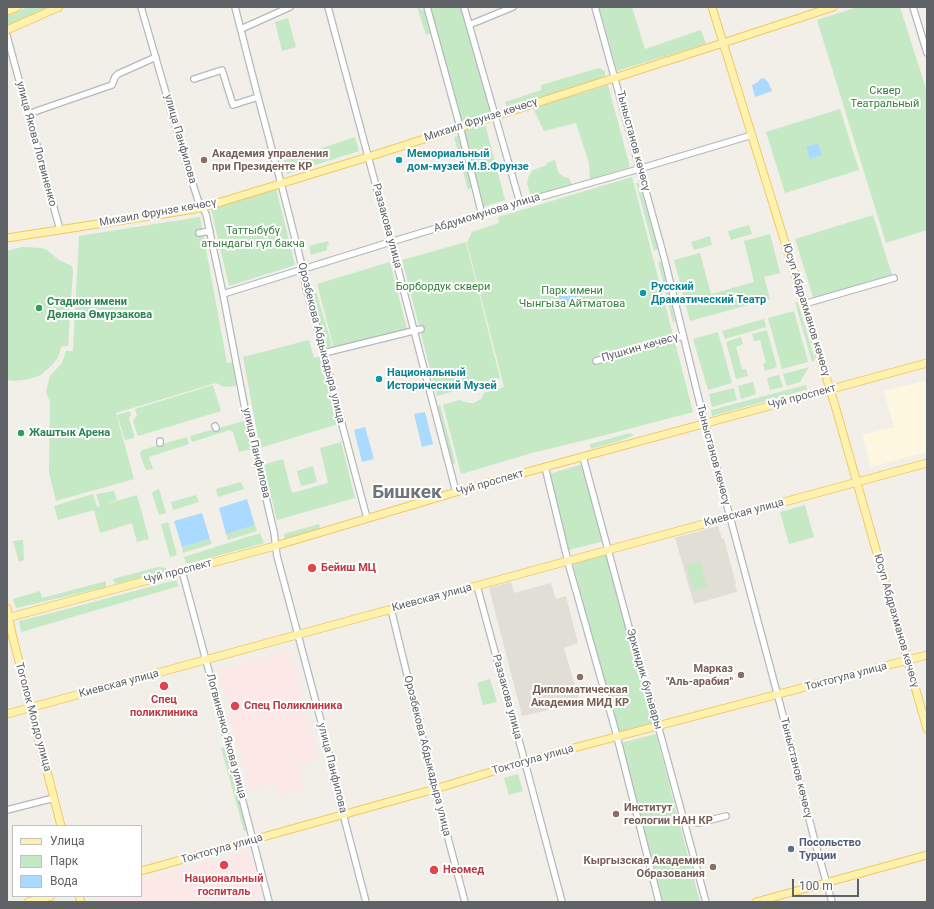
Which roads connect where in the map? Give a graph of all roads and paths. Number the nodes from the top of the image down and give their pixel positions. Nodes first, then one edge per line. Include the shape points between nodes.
1 (17, 7) edge
2 (59, 7) edge
3 (141, 7) edge
4 (235, 7) edge
5 (290, 7) edge
6 (328, 7) edge
7 (426, 7) edge
8 (464, 7) edge
9 (513, 7) edge
10 (595, 7) edge
11 (712, 7) edge
12 (832, 7) edge
13 (913, 7) edge
14 (7, 11) edge
15 (469, 25) junction
16 (241, 29) junction
17 (7, 30) edge
18 (7, 36) edge
19 (723, 43) junction
20 (927, 53) edge
21 (156, 57) junction
22 (615, 78) junction
23 (194, 79) dead end
24 (258, 97) junction
25 (28, 114) junction
26 (495, 116) junction
27 (460, 127) junction
28 (752, 135) junction
29 (368, 157) junction
30 (640, 169) junction
31 (281, 184) junction
32 (520, 203) junction
33 (202, 207) junction
34 (482, 215) junction
35 (60, 230) junction
36 (210, 231) junction
37 (199, 233) dead end
38 (7, 238) edge
39 (391, 242) junction
40 (302, 269) junction
41 (894, 278) dead end
42 (223, 294) junction
43 (804, 304) junction
44 (421, 329) dead end
45 (415, 331) junction
46 (683, 336) junction
47 (324, 354) junction
48 (596, 361) dead end
49 (927, 364) edge
50 (830, 390) junction
51 (705, 424) junction
52 (583, 457) junction
53 (927, 463) edge
54 (545, 467) junction
55 (857, 482) junction
56 (456, 492) junction
57 (730, 517) junction
58 (367, 518) junction
59 (276, 546) junction
60 (608, 550) junction
61 (568, 561) junction
62 (182, 571) junction
63 (477, 586) junction
64 (7, 608) edge
65 (392, 609) junction
66 (8, 618) edge
67 (298, 635) junction
68 (927, 655) edge
69 (206, 660) junction
70 (908, 661) junction
71 (777, 695) junction
72 (31, 708) junction
73 (7, 714) edge
74 (658, 726) junction
75 (927, 729) edge
76 (617, 737) junction
77 (525, 762) junction
78 (435, 790) junction
79 (54, 798) junction
80 (7, 810) edge
81 (344, 815) junction
82 (726, 816) dead end
83 (683, 820) junction
84 (61, 825) edge
85 (253, 840) junction
86 (927, 855) edge
87 (142, 871) edge
88 (827, 883) junction
89 (47, 897) edge
90 (28, 902) edge
91 (269, 902) edge
92 (366, 902) edge
93 (464, 902) edge
94 (562, 902) edge
95 (659, 902) edge
96 (706, 902) edge
97 (756, 902) edge
98 (832, 902) edge

1 - 14 main road
2 - 17 main road
3 - 21 street, улица Панфилова
4 - 16 street, Орозбекова Абдыкадыра улица
5 - 16 street
6 - 29 street, Раззакова улица
7 - 27 street
8 - 15 street
9 - 15 street
10 - 22 street, Тыныстанов көчөсү
11 - 19 main road, Юсуп Абдрахманов көчөсү
12 - 19 main road, Михаил Фрунзе көчөсү
13 - 20 street
15 - 26 street
16 - 24 street, Орозбекова Абдыкадыра улица
18 - 25 street, улица Якова Логвиненко
19 - 22 main road, Михаил Фрунзе көчөсү
19 - 28 main road, Юсуп Абдрахманов көчөсү
21 - 25 street via 118,74 112,85
21 - 33 street, улица Панфилова via 188,169
22 - 26 main road, Михаил Фрунзе көчөсү
22 - 30 street, Тыныстанов көчөсү
23 - 24 street via 222,70 233,105
24 - 31 street, Орозбекова Абдыкадыра улица
25 - 35 street, улица Якова Логвиненко
26 - 27 main road, Михаил Фрунзе көчөсү
26 - 32 street
27 - 29 main road, Михаил Фрунзе көчөсү
27 - 34 street
28 - 30 street, Абдумомунова улица
28 - 43 main road, Юсуп Абдрахманов көчөсү
29 - 31 main road, Михаил Фрунзе көчөсү
29 - 39 street, Раззакова улица
30 - 32 street, Абдумомунова улица
30 - 46 street, Тыныстанов көчөсү
31 - 33 main road, Михаил Фрунзе көчөсү
31 - 40 street, Орозбекова Абдыкадыра улица
32 - 34 street, Абдумомунова улица
33 - 35 main road, Михаил Фрунзе көчөсү
33 - 36 street, улица Панфилова
34 - 39 street, Абдумомунова улица
35 - 38 main road, Михаил Фрунзе көчөсү
36 - 37 street
36 - 42 street, улица Панфилова
39 - 40 street, Абдумомунова улица
39 - 45 street, Раззакова улица
40 - 42 street, Абдумомунова улица
40 - 47 street, Орозбекова Абдыкадыра улица
41 - 43 street
42 - 59 street, улица Панфилова
43 - 50 main road, Юсуп Абдрахманов көчөсү
44 - 45 street
45 - 47 street
45 - 56 street, Раззакова улица
46 - 48 street, Пушкин көчөсү
46 - 51 street, Тыныстанов көчөсү
47 - 58 street, Орозбекова Абдыкадыра улица
49 - 50 main road, Чуй проспект
50 - 51 main road, Чуй проспект
50 - 55 main road, Юсуп Абдрахманов көчөсү
51 - 52 main road, Чуй проспект
51 - 57 street, Тыныстанов көчөсү
52 - 54 main road, Чуй проспект
52 - 60 street, Эркиндик бульвары
53 - 55 main road, Киевская улица
54 - 56 main road, Чуй проспект
54 - 61 street
55 - 57 main road, Киевская улица
55 - 70 main road, Юсуп Абдрахманов көчөсү
56 - 58 main road, Чуй проспект
57 - 60 main road, Киевская улица
57 - 71 street, Тыныстанов көчөсү
58 - 59 main road, Чуй проспект
59 - 62 main road, Чуй проспект
59 - 67 street, улица Панфилова
60 - 61 main road, Киевская улица
60 - 74 street, Эркиндик бульвары
61 - 63 main road, Киевская улица
61 - 76 street
62 - 66 main road, Чуй проспект
62 - 69 street, Логвиненко Якова улица
63 - 65 main road, Киевская улица
63 - 77 street, Раззакова улица
64 - 66 main road, Тоголок Молдо улица
65 - 67 main road, Киевская улица
65 - 78 street, Орозбекова Абдыкадыра улица
66 - 72 main road, Тоголок Молдо улица
67 - 69 main road, Киевская улица
67 - 81 street, улица Панфилова
68 - 70 main road, Токтогула улица
69 - 72 main road, Киевская улица
69 - 85 street, Логвиненко Якова улица
70 - 71 main road, Токтогула улица
70 - 75 main road, Юсуп Абдрахманов көчөсү
71 - 74 main road, Токтогула улица
71 - 88 street, Тыныстанов көчөсү
72 - 73 main road, Киевская улица
72 - 79 main road, Тоголок Молдо улица
74 - 76 main road, Токтогула улица
74 - 83 street, Эркиндик бульвары
76 - 77 main road, Токтогула улица
76 - 95 street
77 - 78 main road, Токтогула улица
77 - 94 street, Раззакова улица
78 - 81 main road, Токтогула улица
78 - 93 street, Орозбекова Абдыкадыра улица
79 - 80 street
79 - 84 main road, Тоголок Молдо улица
81 - 85 main road, Токтогула улица
81 - 92 street, улица Панфилова
82 - 83 street via 699,823
83 - 96 street, Эркиндик бульвары
85 - 87 main road, Токтогула улица
85 - 91 street, Логвиненко Якова улица
86 - 88 main road
88 - 97 main road
88 - 98 street, Тыныстанов көчөсү
89 - 90 main road

